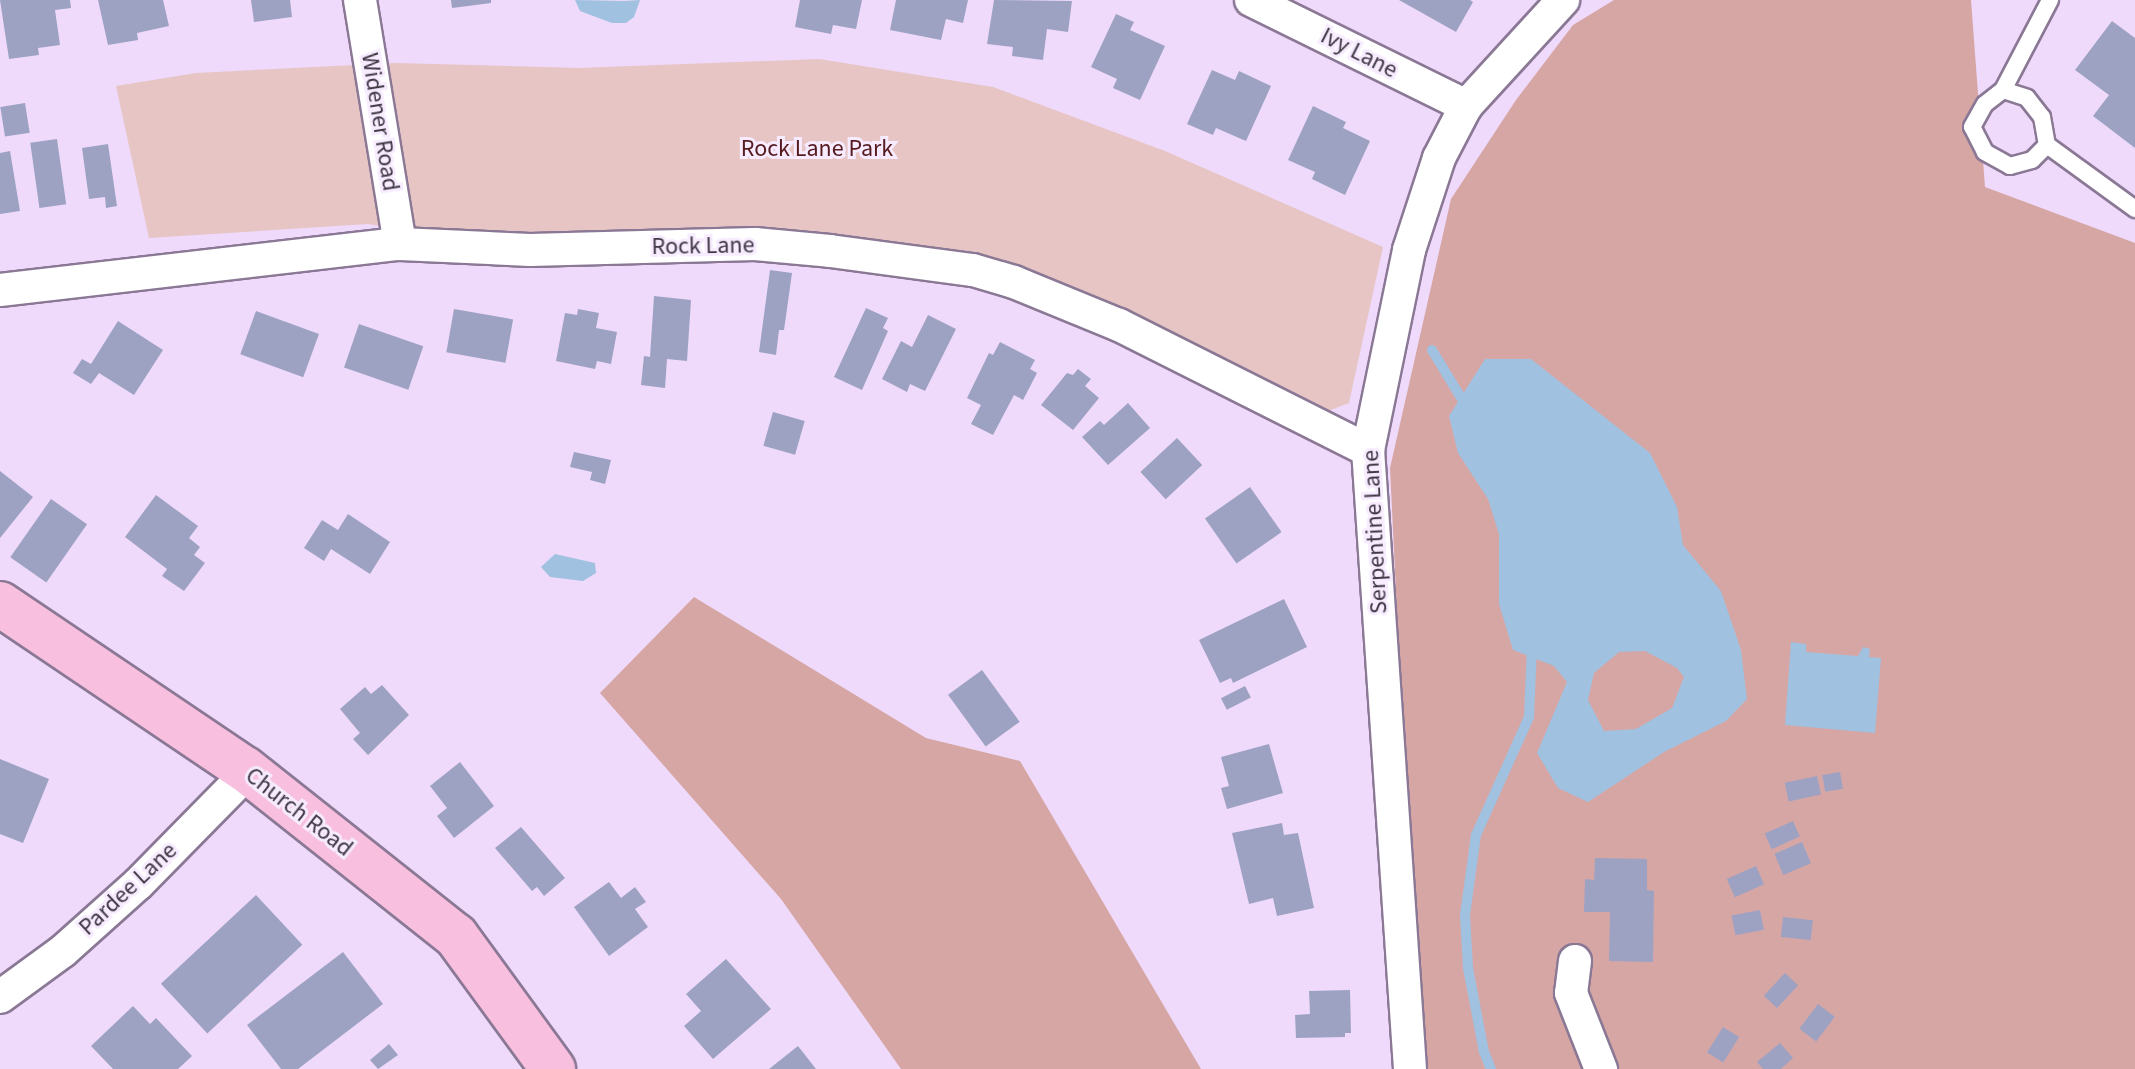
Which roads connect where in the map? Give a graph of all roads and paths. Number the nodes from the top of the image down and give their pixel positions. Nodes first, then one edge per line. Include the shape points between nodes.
1 (360, 0) edge
2 (1251, 0) edge
3 (1563, 0) edge
4 (2050, 0) edge
5 (2003, 90) junction
6 (1466, 106) junction
7 (2047, 145) junction
8 (2135, 209) edge
9 (400, 244) junction
10 (0, 290) edge
11 (1368, 450) junction
12 (0, 604) edge
13 (248, 772) junction
14 (1575, 961) dead end
15 (0, 997) edge
16 (553, 1069) edge
17 (1410, 1069) edge
18 (1601, 1069) edge

1 - 9 street, Widener Road
2 - 6 street, Ivy Lane
3 - 6 street, Serpentine Lane
4 - 5 lane
5 - 7 lane via 2027,98 2042,117
5 - 7 lane via 1985,104 1972,127 1985,152 2010,166 2032,160
6 - 11 street, Serpentine Lane via 1421,208
7 - 8 lane
9 - 10 street, Rock Lane
9 - 11 street, Rock Lane via 530,250 755,244 973,270 1119,325
11 - 17 street, Serpentine Lane
12 - 13 main road, Church Road
13 - 15 street, Pardee Lane via 138,884 63,951
13 - 16 main road, Church Road via 456,936
14 - 18 street via 1571,993

